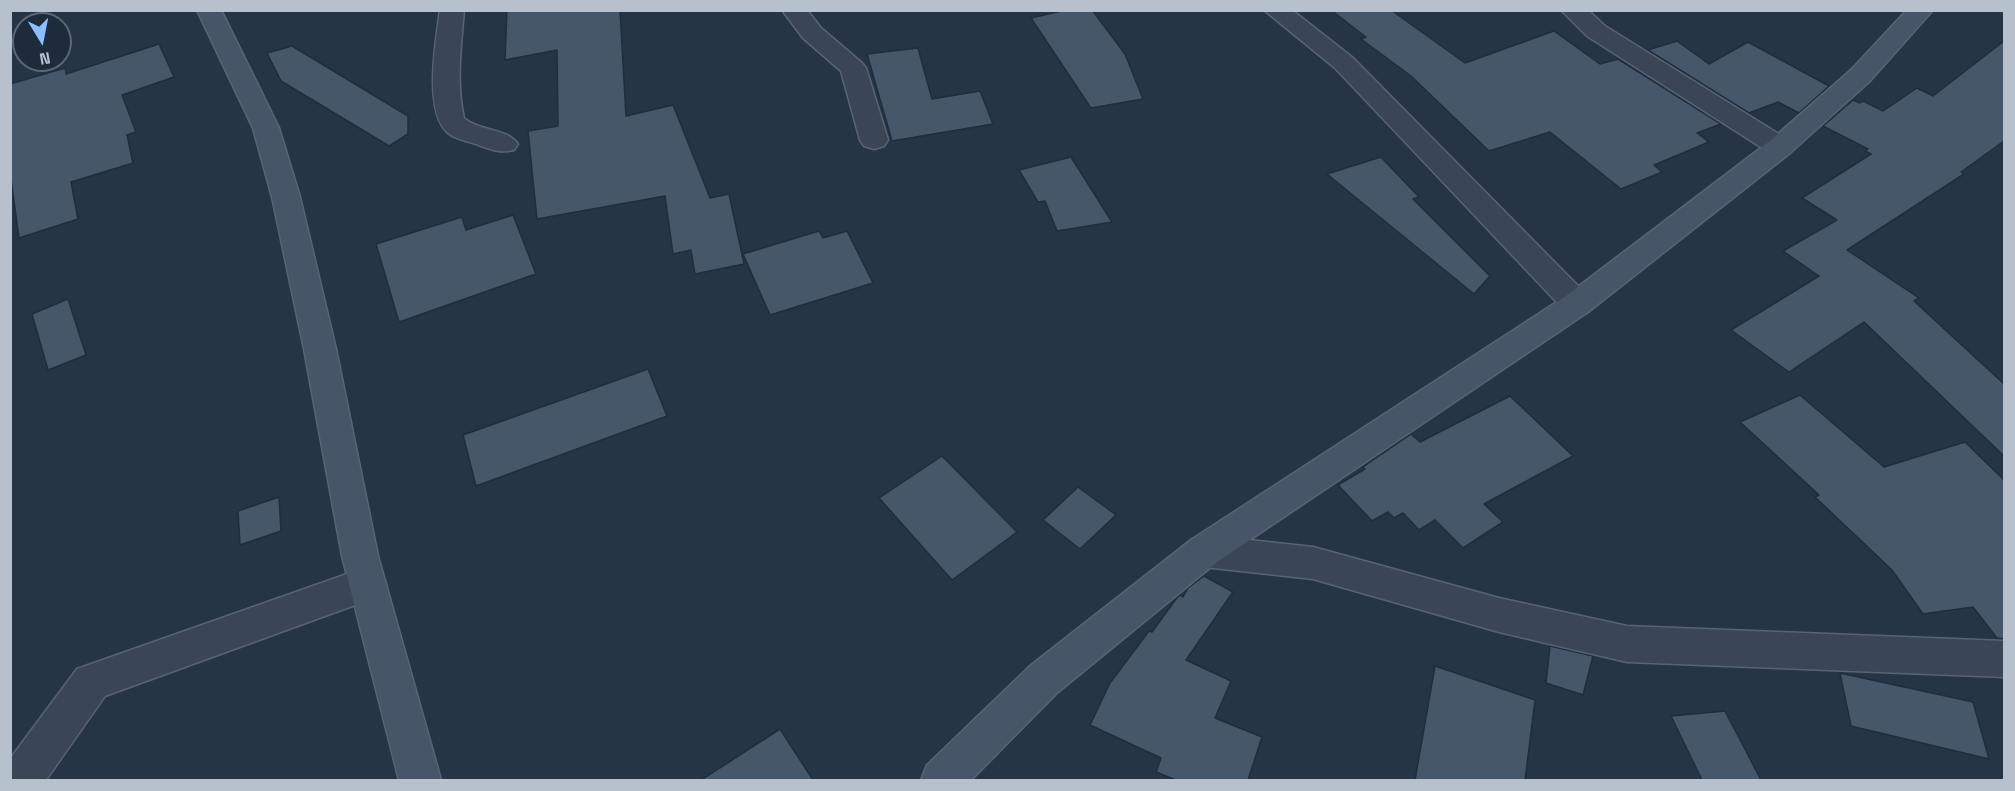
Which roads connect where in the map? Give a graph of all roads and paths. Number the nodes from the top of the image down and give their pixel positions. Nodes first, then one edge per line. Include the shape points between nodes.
1 (209, 10) edge
2 (452, 10) edge
3 (794, 10) edge
4 (1276, 10) edge
5 (1573, 10) edge
6 (1921, 10) edge
7 (874, 140) dead end
8 (504, 144) dead end
9 (1780, 147) junction
10 (1577, 304) junction
11 (1204, 551) junction
12 (367, 584) junction
13 (2004, 659) edge
14 (21, 780) edge
15 (420, 780) edge
16 (942, 780) edge

1 - 12 street via 266,128 286,197
2 - 8 street via 447,52 448,114 454,125
3 - 7 street via 812,33 854,68
4 - 10 street via 1344,63
5 - 9 street via 1596,31
6 - 9 street via 1860,76
9 - 10 street
10 - 11 street
11 - 13 street via 1313,563 1499,615 1628,644
11 - 16 street via 1044,679
12 - 14 street via 92,682
12 - 15 street

